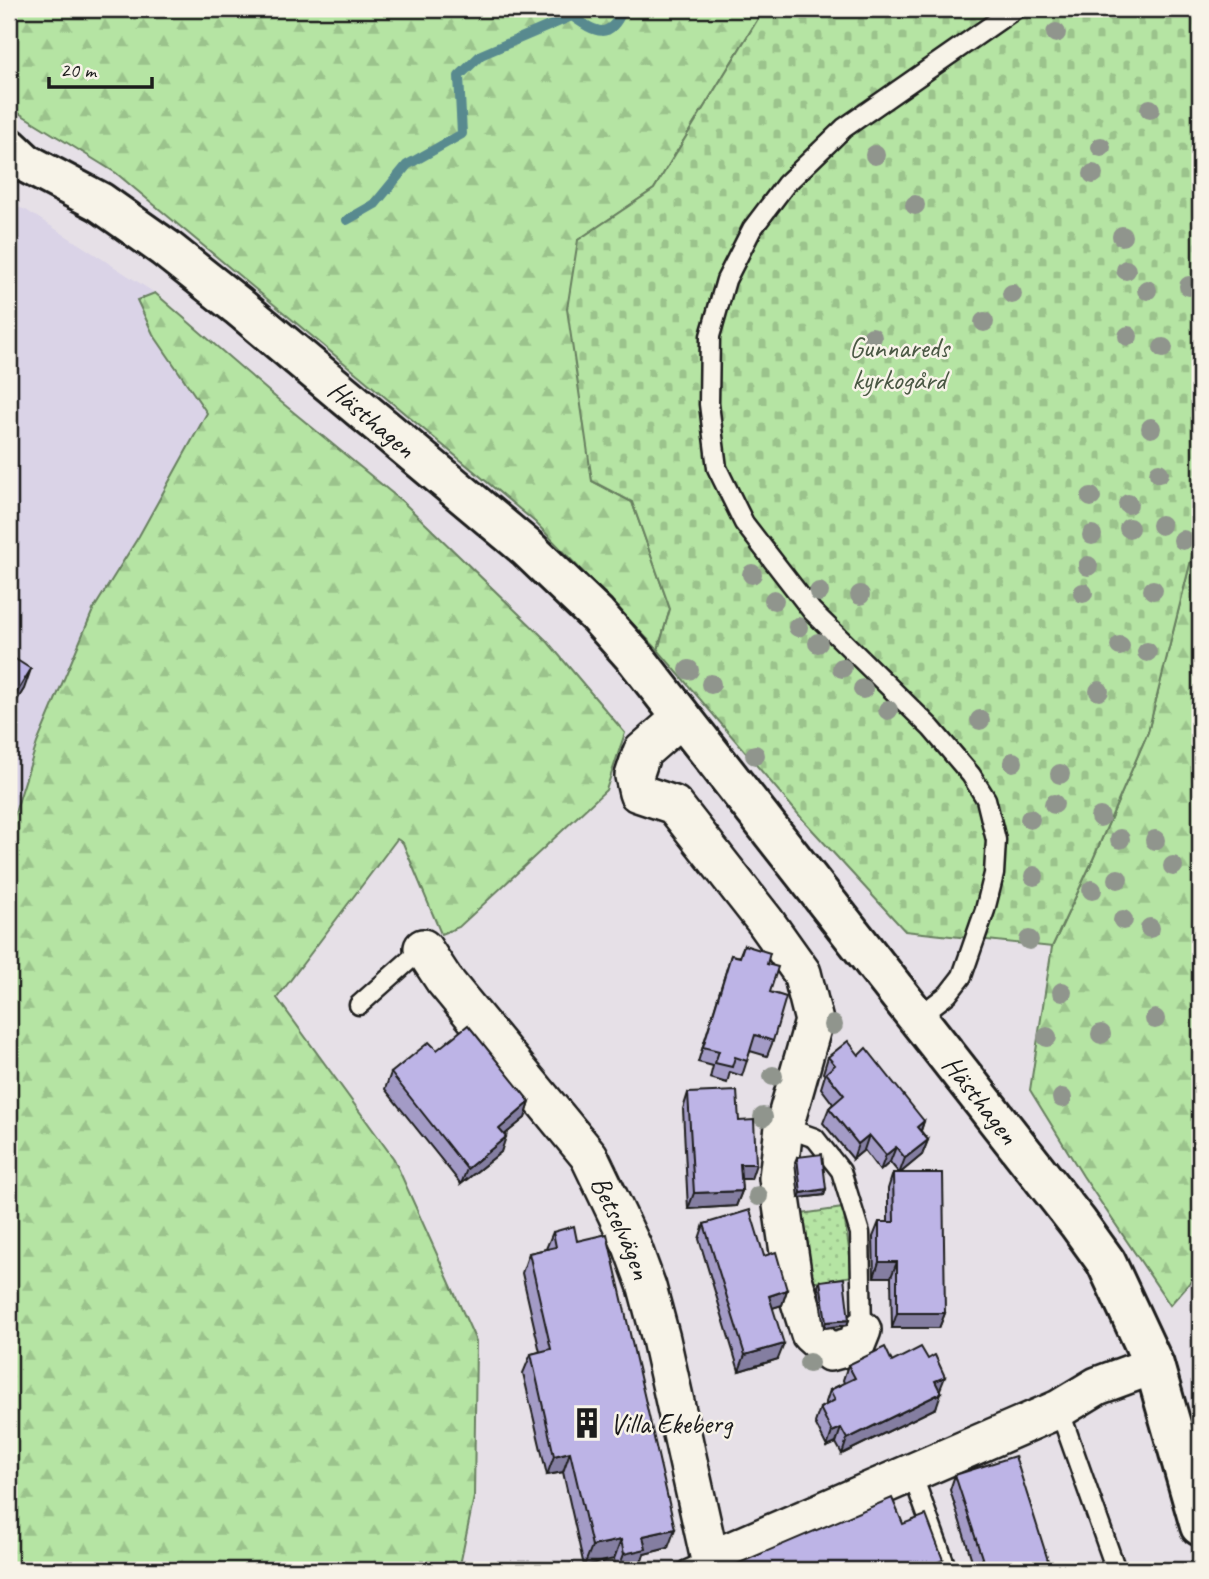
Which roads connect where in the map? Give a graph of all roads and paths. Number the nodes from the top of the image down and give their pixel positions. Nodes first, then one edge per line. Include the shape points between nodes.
1 (1015, 9) edge
2 (15, 157) edge
3 (682, 717) junction
4 (422, 948) joint
5 (359, 1005) dead end
6 (917, 1018) junction
7 (784, 1127) junction
8 (862, 1330) joint
9 (1154, 1365) junction
10 (1059, 1409) junction
11 (911, 1471) junction
12 (1200, 1526) edge
13 (702, 1567) edge
14 (947, 1570) edge
15 (1116, 1570) edge

1 - 6 lane via 844,128 786,184 752,229 726,280 710,336 709,404 717,468 744,523 812,611 931,728 986,799 996,840 985,910 962,976 948,994
2 - 3 street, Hästhagen via 100,202 164,248 452,485 597,615
3 - 6 street, Hästhagen
3 - 7 street via 642,752 634,776 638,793 674,805 802,974 814,1021
4 - 5 lane
4 - 13 street, Betselvägen via 444,981 589,1156 632,1246 661,1339
6 - 9 street, Hästhagen via 1106,1262
7 - 8 lane via 815,1138 841,1171 860,1233
7 - 8 street via 778,1178 793,1279 810,1334 830,1352 856,1345
9 - 10 street, Betselvägen via 1097,1385
9 - 12 street, Hästhagen
10 - 11 street, Betselvägen
10 - 15 lane
11 - 13 street, Betselvägen
11 - 14 lane

